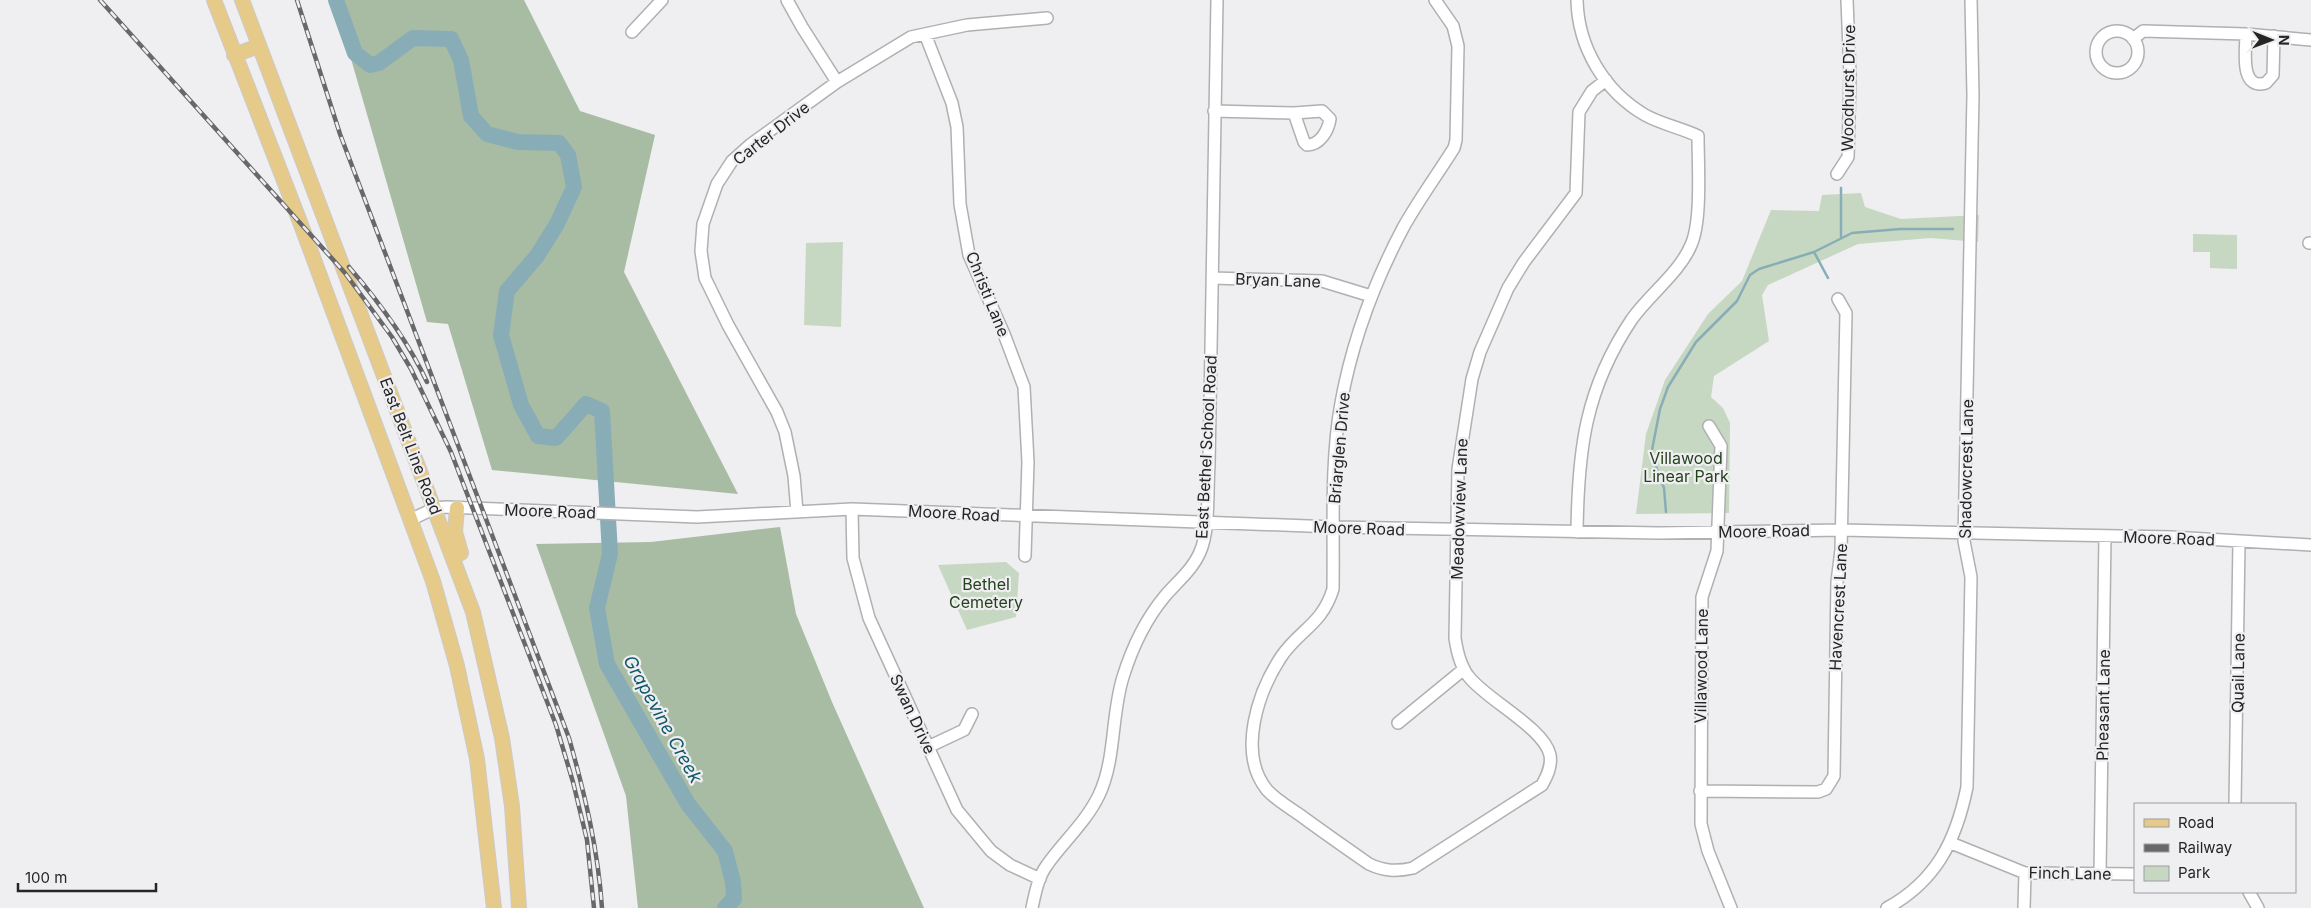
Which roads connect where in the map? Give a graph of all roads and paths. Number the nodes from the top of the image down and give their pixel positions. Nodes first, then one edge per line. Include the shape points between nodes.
1 (214, 0) edge
2 (242, 0) edge
3 (662, 0) edge
4 (787, 0) edge
5 (1217, 0) edge
6 (1435, 0) edge
7 (1577, 0) edge
8 (1847, 0) edge
9 (1972, 0) edge
10 (1047, 18) dead end
11 (632, 32) dead end
12 (925, 34) junction
13 (2246, 34) junction
14 (2274, 36) junction
15 (2133, 39) dead end
16 (2311, 40) edge
17 (259, 46) junction
18 (234, 55) junction
19 (1606, 80) junction
20 (837, 82) junction
21 (1214, 111) junction
22 (1294, 113) dead end
23 (1837, 174) dead end
24 (1212, 278) junction
25 (1371, 296) junction
26 (1838, 299) dead end
27 (1709, 426) dead end
28 (435, 508) junction
29 (457, 508) junction
30 (852, 509) junction
31 (797, 512) junction
32 (1028, 517) junction
33 (410, 520) junction
34 (1205, 523) junction
35 (1334, 527) junction
36 (1457, 530) junction
37 (1842, 530) junction
38 (1577, 532) junction
39 (1718, 532) junction
40 (1964, 533) junction
41 (2105, 536) junction
42 (2239, 541) junction
43 (2311, 545) edge
44 (1025, 556) dead end
45 (473, 612) junction
46 (1464, 669) junction
47 (972, 714) dead end
48 (1398, 723) dead end
49 (928, 747) junction
50 (1700, 791) junction
51 (2235, 803) edge
52 (1951, 843) junction
53 (1413, 868) joint
54 (2025, 873) junction
55 (2100, 873) junction
56 (2134, 874) edge
57 (1040, 879) junction
58 (2250, 893) edge
59 (494, 908) edge
60 (519, 908) edge
61 (1032, 908) edge
62 (1731, 908) edge
63 (1887, 908) edge
64 (2024, 908) edge
65 (2258, 908) edge

1 - 18 main road, East Belt Line Road
2 - 17 main road, East Belt Line Road
3 - 11 street
4 - 20 street
5 - 21 street, East Bethel School Road
6 - 25 street, Briarglen Drive via 1454,26 1458,46 1456,140 1404,227
7 - 19 street via 1579,24 1590,56
8 - 23 street, Woodhurst Drive via 1850,75 1848,157
9 - 40 street, Shadowcrest Lane
10 - 12 street, Carter Drive via 967,25
12 - 20 street, Carter Drive via 911,37
12 - 32 street, Christi Lane via 952,102 957,127 960,204 969,255 1024,387
13 - 14 street
13 - 14 street via 2246,75 2258,84 2266,83 2273,75
13 - 15 street via 2143,31
14 - 16 street
17 - 18 main road
17 - 28 main road, East Belt Line Road
18 - 33 main road, East Belt Line Road via 300,222
19 - 36 street, Meadowview Lane via 1592,91 1579,112 1576,193 1508,288 1480,352 1462,434
19 - 38 street via 1627,103 1646,116 1698,136 1696,225 1692,245 1633,318 1612,352 1602,377 1583,435 1578,472
20 - 31 street, Carter Drive via 732,161 717,184 703,224 704,278 785,432
21 - 22 street
21 - 24 street, East Bethel School Road
24 - 25 street, Bryan Lane via 1322,281
24 - 34 street, East Bethel School Road
25 - 35 street, Briarglen Drive via 1356,339 1341,404
26 - 37 street, Havencrest Lane via 1846,313
27 - 39 street, Villawood Lane via 1721,446
28 - 29 street, Moore Road
28 - 33 street, Moore Road
28 - 45 main road, East Belt Line Road
29 - 31 street, Moore Road via 697,517
29 - 45 main road via 455,532 471,581
30 - 31 street, Moore Road
30 - 32 street, Moore Road
30 - 49 street, Swan Drive via 853,558 869,618
32 - 34 street, Moore Road
32 - 44 street, Christi Lane
33 - 59 main road, East Belt Line Road via 436,591 457,666 477,759
34 - 35 street, Moore Road
34 - 57 street, East Bethel School Road via 1200,552 1150,616 1132,652 1115,711 1105,783 1092,808 1046,866
35 - 36 street, Moore Road
35 - 53 street, Briarglen Drive via 1333,589 1329,602 1320,618 1281,657 1262,691 1255,715 1254,763 1268,790 1369,864 1389,871
36 - 38 street, Moore Road
36 - 46 street, Meadowview Lane via 1455,638
37 - 39 street, Moore Road
37 - 40 street, Moore Road
37 - 50 street, Havencrest Lane via 1837,582 1834,776 1826,789 1818,792
38 - 39 street, Moore Road
39 - 50 street, Villawood Lane via 1715,560 1702,597
40 - 41 street, Moore Road
40 - 52 street, Shadowcrest Lane via 1971,577 1967,780 1961,817
41 - 42 street, Moore Road
41 - 55 street, Pheasant Lane
42 - 43 street, Moore Road
42 - 51 street, Quail Lane
45 - 60 main road, East Belt Line Road via 502,738
46 - 48 street
46 - 53 street, Meadowview Lane via 1470,678 1541,738 1550,755 1548,773 1542,785
47 - 49 street via 964,730
49 - 57 street, Swan Drive via 957,810 976,836 1010,865
50 - 62 street, Villawood Lane via 1701,824 1708,851
52 - 54 street, Finch Lane
52 - 63 street, Shadowcrest Lane via 1922,882
54 - 55 street, Finch Lane
54 - 64 street
55 - 56 street, Finch Lane
57 - 61 street, East Bethel School Road
58 - 65 street

